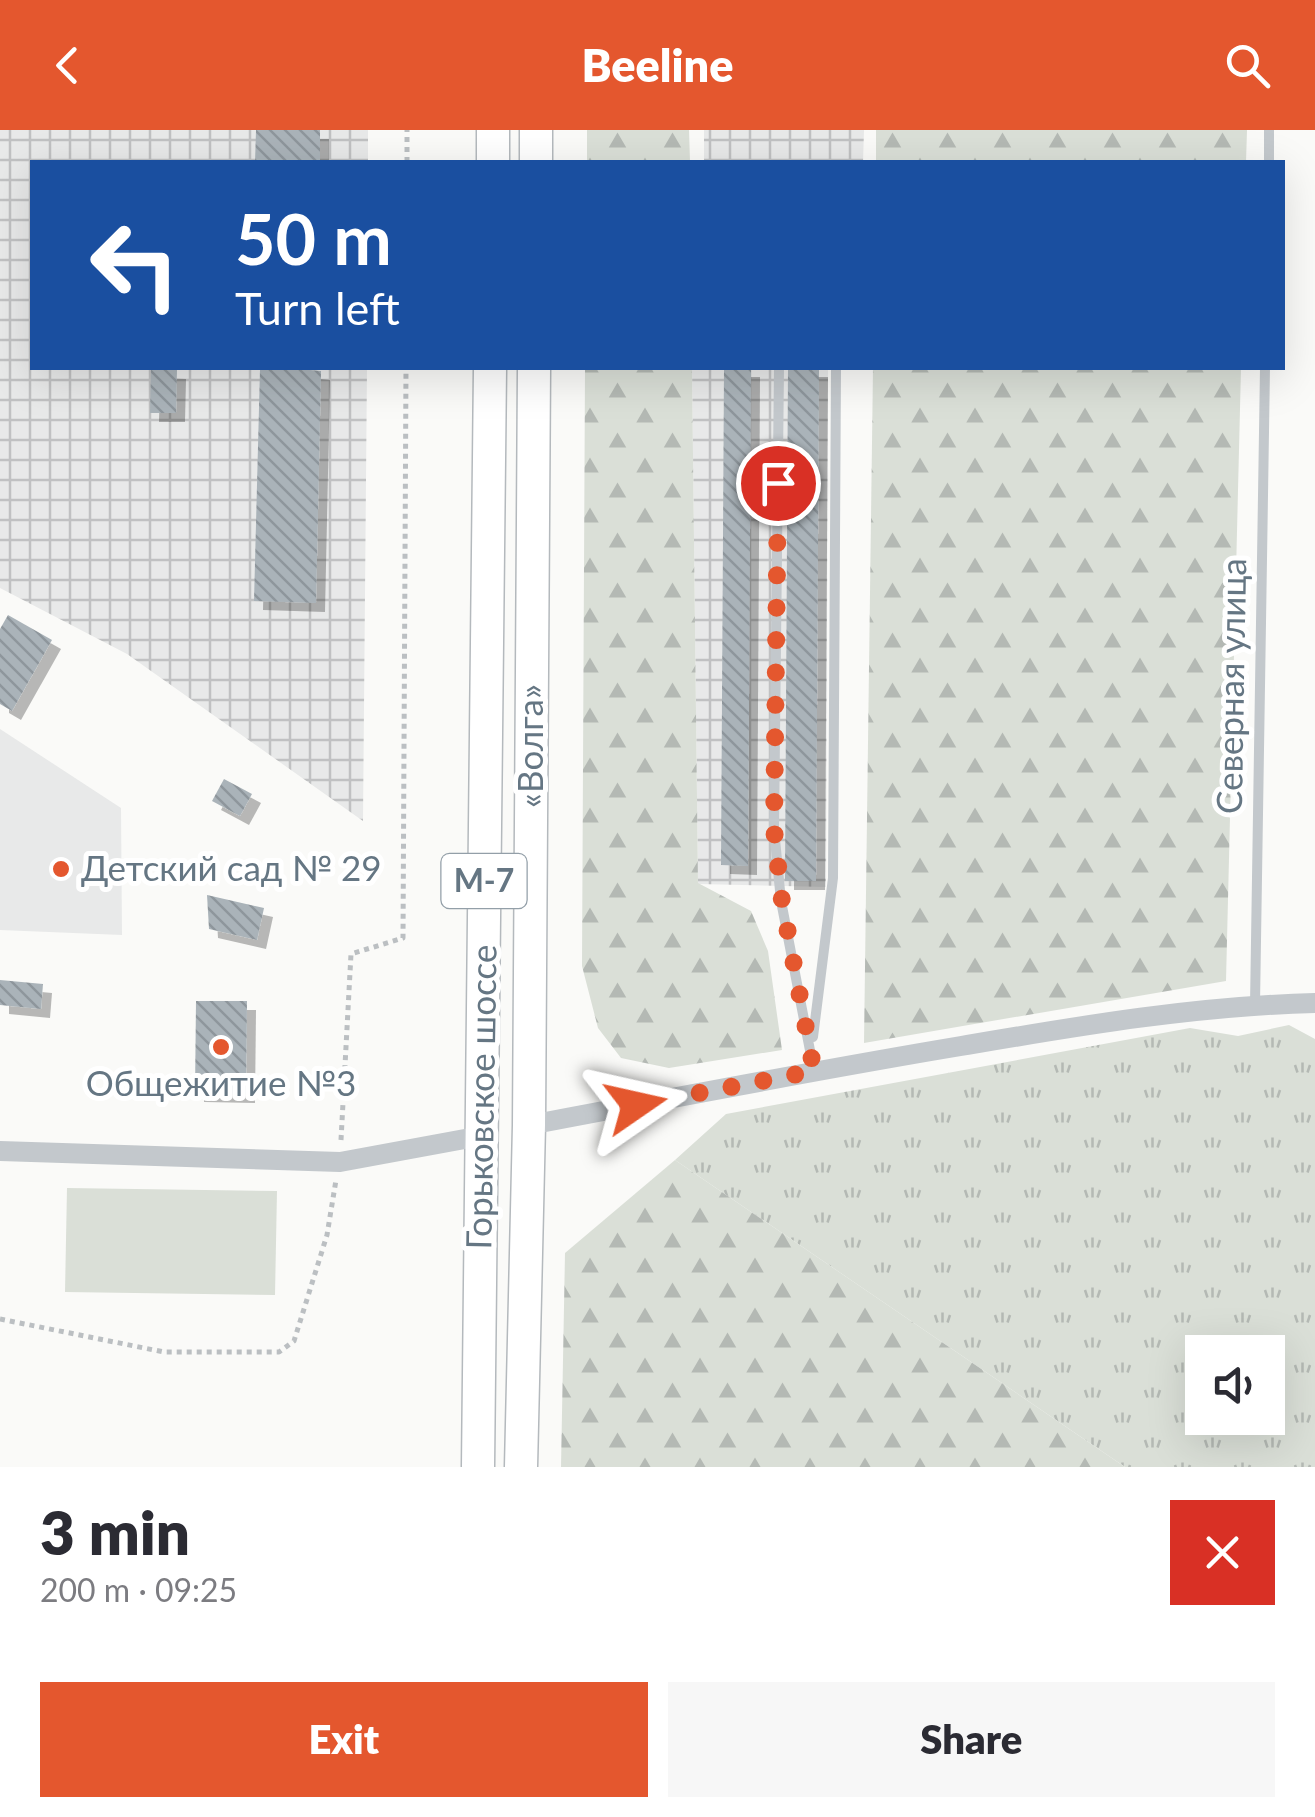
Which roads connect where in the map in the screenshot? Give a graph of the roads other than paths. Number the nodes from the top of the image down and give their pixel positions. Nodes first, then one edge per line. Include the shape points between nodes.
1 (493, 130) edge
2 (536, 130) edge
3 (1269, 130) edge
4 (492, 160) edge
5 (536, 160) edge
6 (1269, 160) edge
7 (490, 370) edge
8 (534, 370) edge
9 (779, 370) edge
10 (836, 370) edge
11 (1265, 370) edge
12 (1315, 1003) edge
13 (1255, 1004) junction
14 (811, 1048) junction
15 (814, 1071) junction
16 (528, 1125) junction
17 (481, 1136) junction
18 (0, 1151) edge
19 (478, 1467) edge
20 (521, 1467) edge

1 - 4 highway
2 - 5 highway
3 - 6 lane
7 - 17 highway, Горьковское шоссе / М-7
8 - 16 highway, «Волга» / М-7
9 - 14 lane via 774,829
10 - 14 lane via 832,878
11 - 13 lane, Северная улица
12 - 13 street
13 - 15 street via 1132,1017
14 - 15 lane
15 - 16 street
16 - 20 highway, Горьковское шоссе / М-7
17 - 18 street via 340,1162
17 - 19 highway, Горьковское шоссе / М-7

